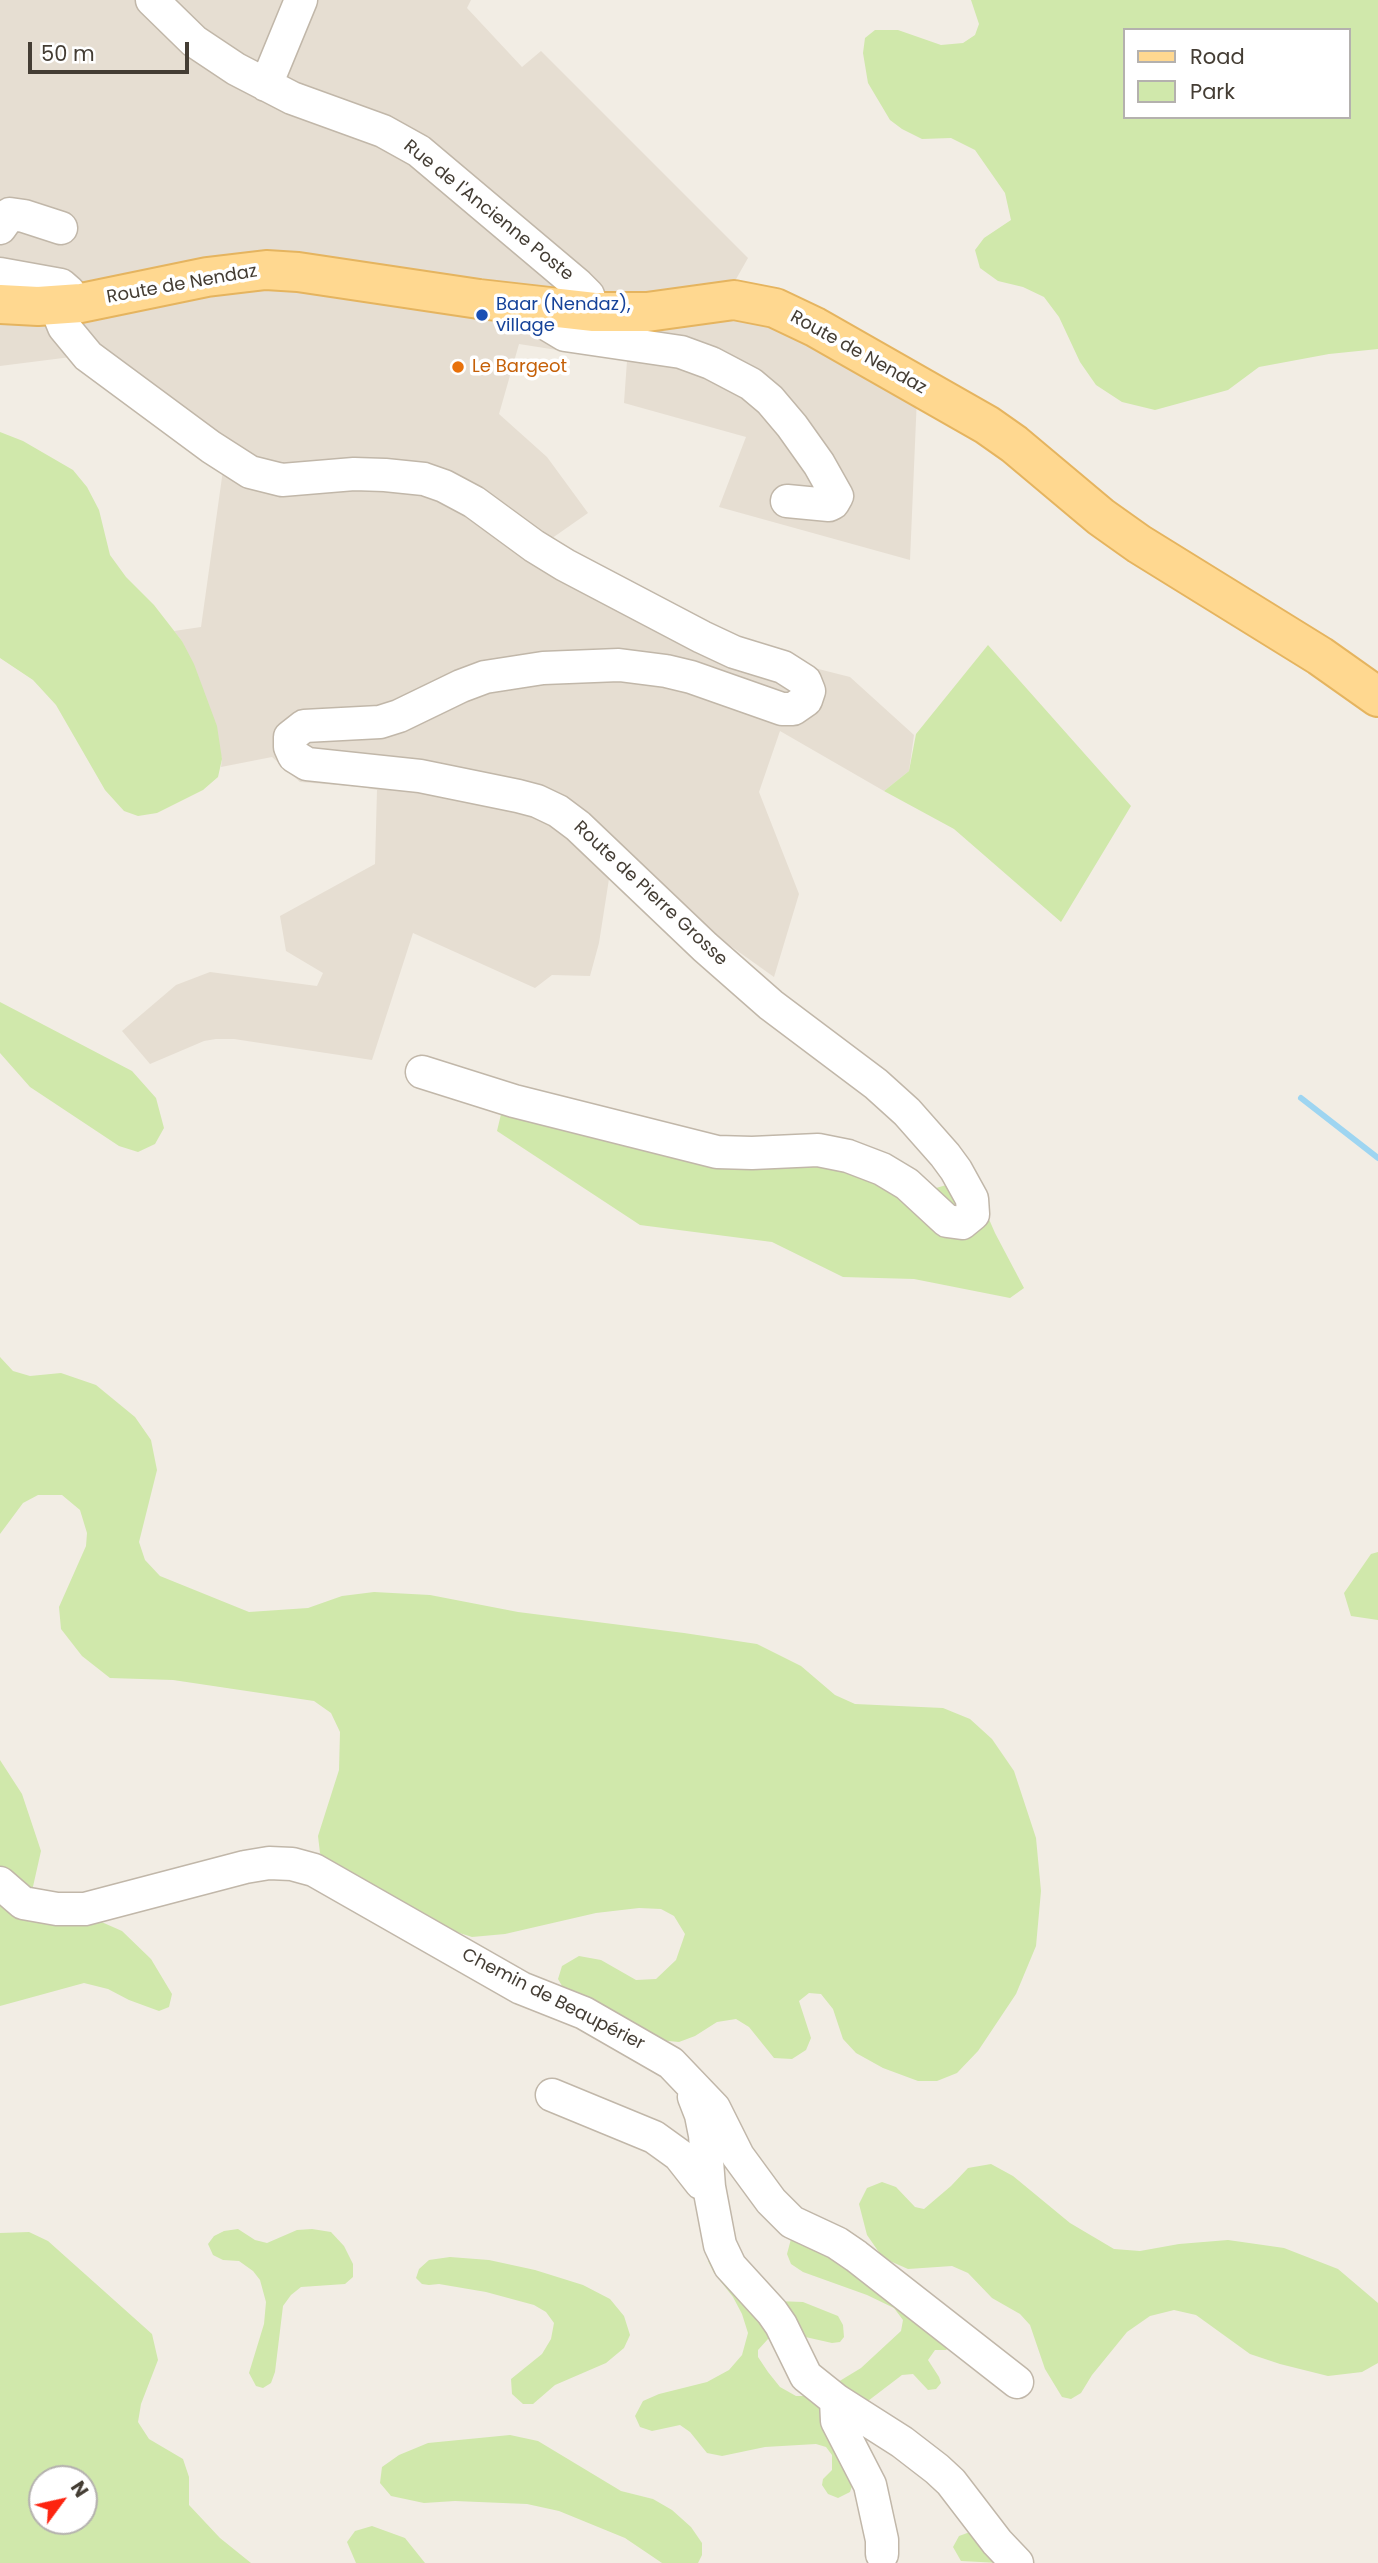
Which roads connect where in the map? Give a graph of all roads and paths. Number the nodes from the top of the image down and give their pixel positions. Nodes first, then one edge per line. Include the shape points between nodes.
1 (152, 0) edge
2 (302, 0) edge
3 (266, 85) junction
4 (0, 228) edge
5 (61, 228) dead end
6 (0, 274) edge
7 (0, 304) edge
8 (65, 304) junction
9 (540, 307) junction
10 (594, 312) junction
11 (787, 501) dead end
12 (1378, 697) edge
13 (422, 1072) dead end
14 (0, 1883) edge
15 (685, 2076) junction
16 (552, 2095) dead end
17 (709, 2187) junction
18 (1017, 2382) dead end
19 (836, 2400) junction
20 (882, 2554) dead end
21 (1017, 2563) edge

1 - 3 street, Rue de l'Ancienne Poste via 194,41
2 - 3 street
3 - 10 street, Rue de l'Ancienne Poste via 419,150 589,295
4 - 5 street via 10,214
6 - 8 street via 61,285 69,292
7 - 8 main road, Route de Nendaz
8 - 9 main road, Route de Nendaz via 266,270
8 - 13 street, Route de Pierre Grosse via 67,333 88,356 250,472 282,480 385,475 444,486 565,565 702,638 783,667 804,681 809,691 806,700 793,709 782,709 666,671 619,666 543,668 485,677 380,722 303,726 290,737 290,747 294,756 307,764 420,776 518,796 558,811 771,1005 908,1112 956,1170 972,1199 973,1213 962,1223 947,1220 907,1184 848,1156 818,1150 718,1152 514,1101
9 - 10 main road, Route de Nendaz
9 - 11 street via 545,323 565,335 681,352 751,384 792,426 838,496 829,505
10 - 12 main road, Route de Nendaz via 647,312 734,300 775,308 987,425 1139,544
14 - 15 street, Chemin de Beaupérier via 23,1903 85,1909 245,1867 292,1864 314,1871 521,1988 584,2013 645,2046
15 - 17 street, Chemin de Beaupérier via 701,2115
15 - 18 street via 714,2108 753,2177 792,2222 856,2256
16 - 17 street via 654,2137
17 - 19 street, Chemin de Beaupérier via 720,2245 730,2266 776,2319 806,2376
19 - 20 street via 837,2421 870,2485
19 - 21 street, Chemin de Beaupérier via 937,2469

